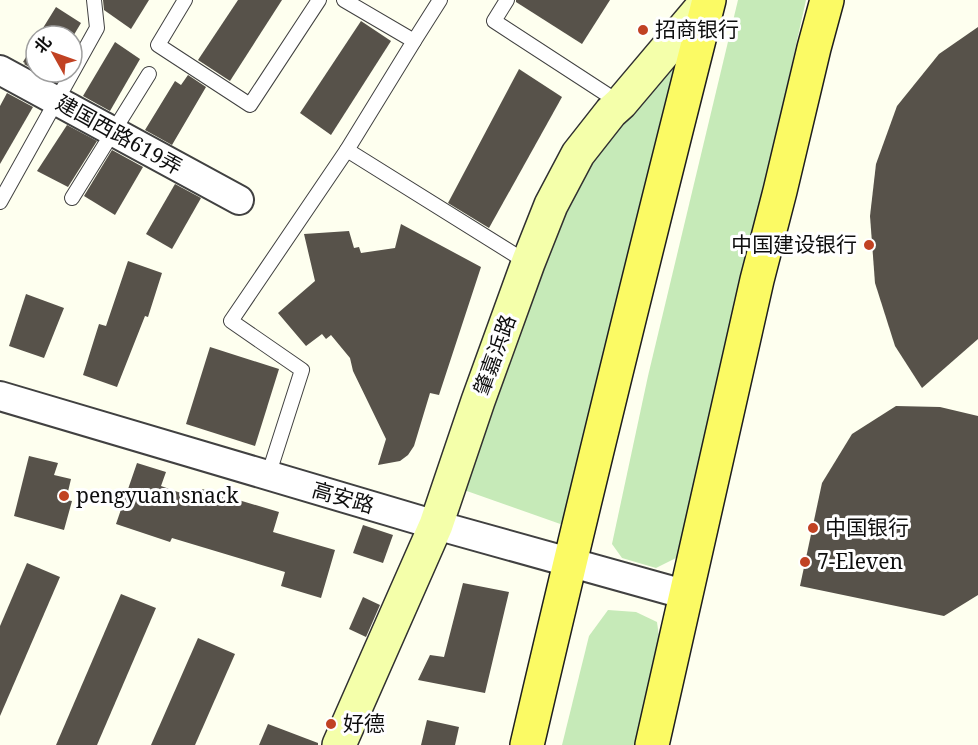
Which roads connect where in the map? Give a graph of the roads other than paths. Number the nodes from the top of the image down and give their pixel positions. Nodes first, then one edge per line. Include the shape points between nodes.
1 (94, 0) edge
2 (185, 0) edge
3 (319, 0) edge
4 (344, 0) edge
5 (440, 0) edge
6 (507, 0) edge
7 (709, 0) edge
8 (827, 0) edge
9 (414, 41) junction
10 (0, 70) edge
11 (149, 74) dead end
12 (57, 100) junction
13 (621, 104) junction
14 (114, 132) junction
15 (347, 150) junction
16 (72, 198) dead end
17 (239, 200) dead end
18 (0, 202) edge
19 (528, 263) junction
20 (0, 396) edge
21 (268, 476) junction
22 (436, 525) junction
23 (569, 563) junction
24 (687, 595) junction
25 (339, 745) edge
26 (527, 745) edge
27 (652, 745) edge

1 - 12 lane via 97,28
2 - 3 lane via 158,45 250,105
4 - 9 lane
5 - 9 lane
6 - 13 lane via 494,21
7 - 13 street, 肇嘉浜路
7 - 23 main road, 肇嘉浜路
8 - 24 main road via 757,280
9 - 15 lane
10 - 12 street, 建国西路619弄
11 - 14 lane
12 - 14 street, 建国西路619弄
12 - 18 lane
13 - 19 street, 肇嘉浜路 via 578,154 550,205
14 - 16 lane
14 - 17 street, 建国西路619弄
15 - 19 lane
15 - 21 lane via 231,321 302,370
19 - 22 street, 肇嘉浜路
20 - 21 street, 高安路
21 - 22 street, 高安路
22 - 23 street, 高安路
22 - 25 street, 肇嘉浜路
23 - 24 street, 高安路
23 - 26 main road, 肇嘉浜路
24 - 27 main road

